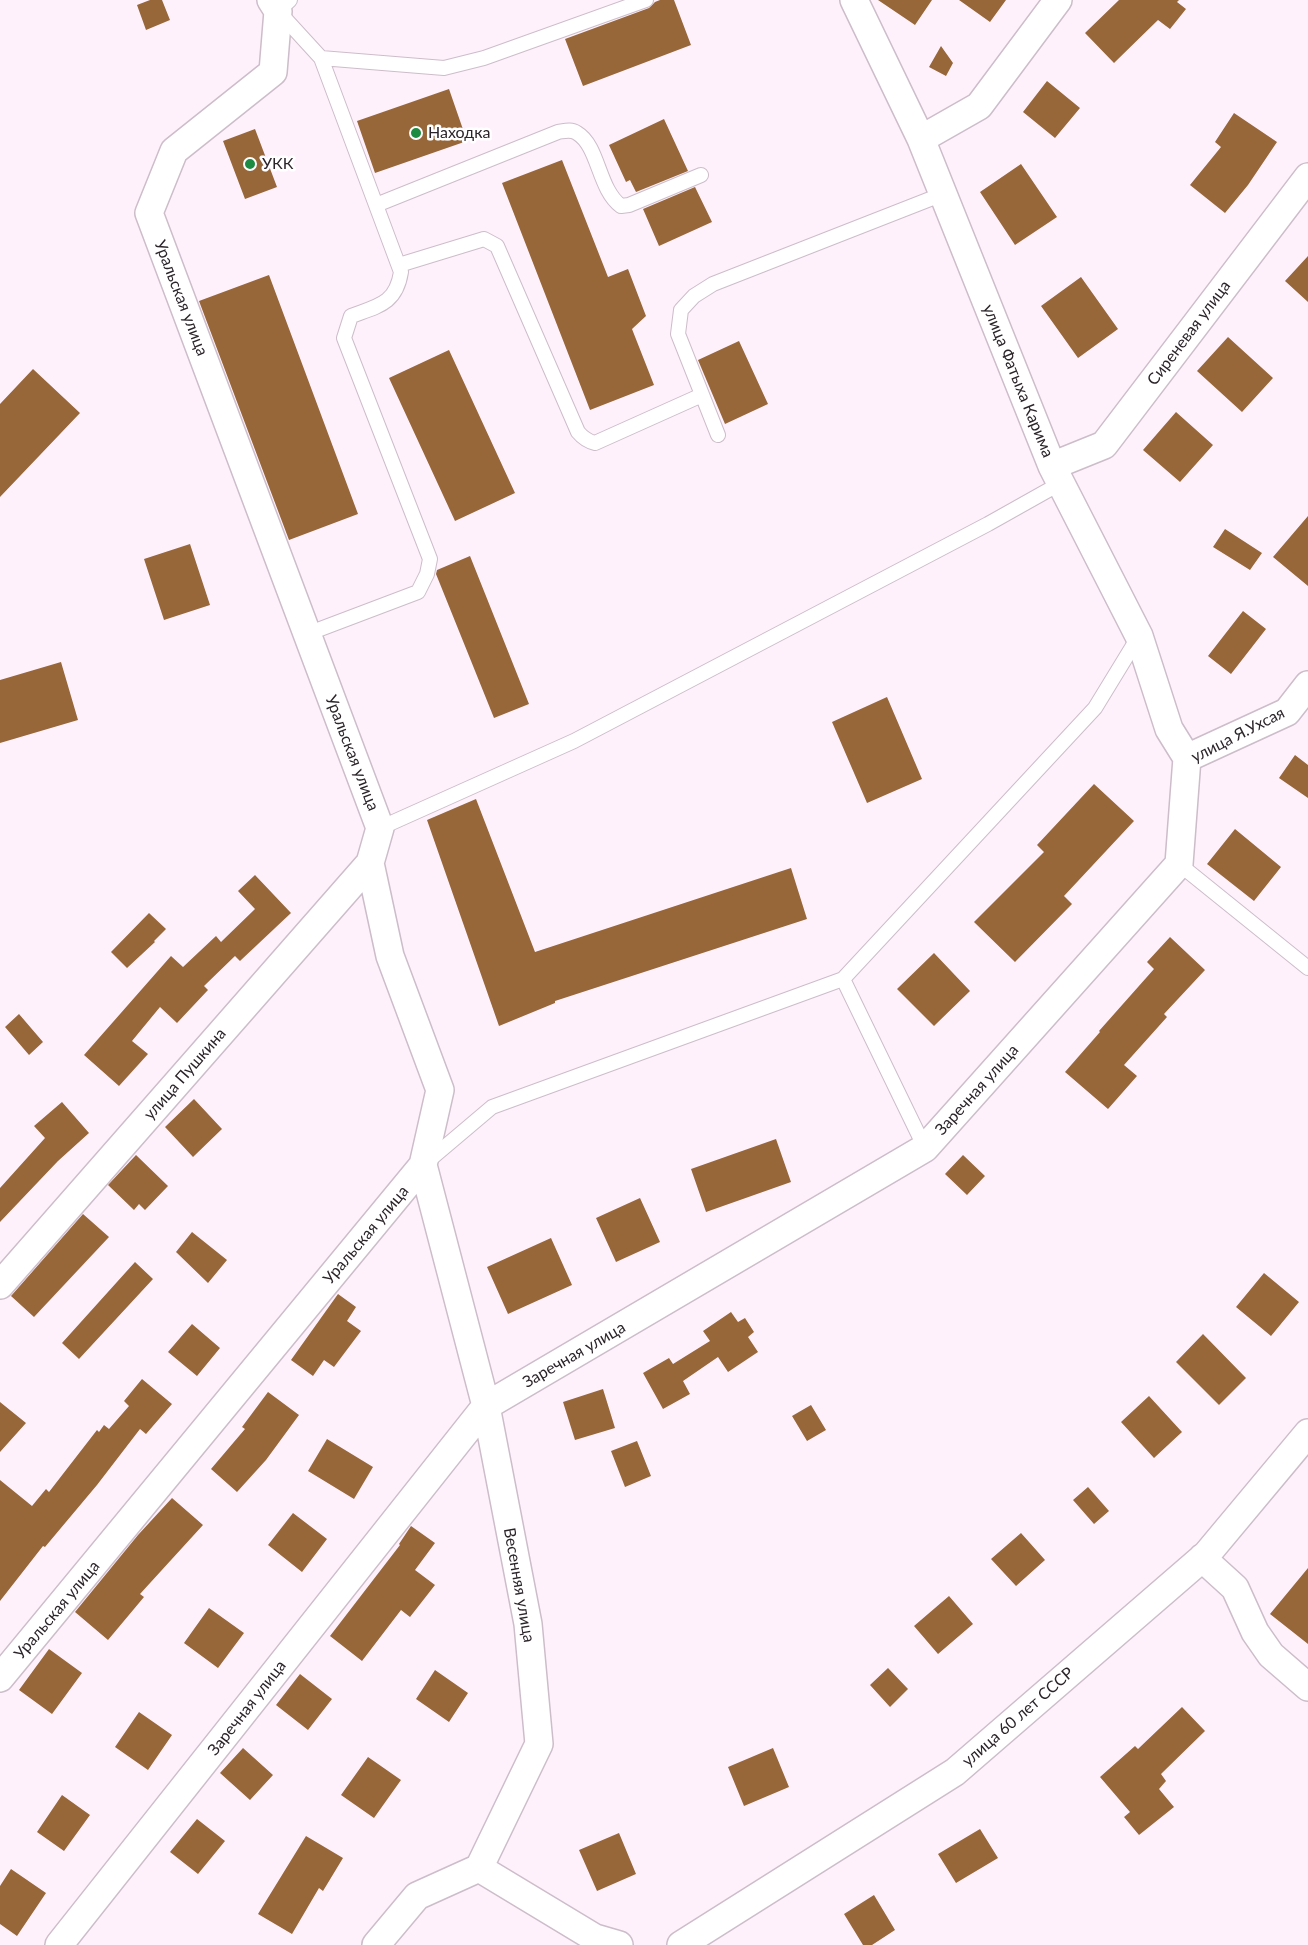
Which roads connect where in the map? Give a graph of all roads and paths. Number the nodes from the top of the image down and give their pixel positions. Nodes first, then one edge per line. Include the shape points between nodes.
1 (646, 0) edge
2 (854, 0) edge
3 (1058, 0) edge
4 (279, 4) edge
5 (321, 58) junction
6 (921, 139) junction
7 (701, 175) dead end
8 (1308, 177) edge
9 (943, 194) junction
10 (376, 205) junction
11 (399, 265) junction
12 (702, 395) junction
13 (718, 435) dead end
14 (1056, 475) junction
15 (307, 634) junction
16 (1139, 636) junction
17 (1308, 685) edge
18 (1186, 758) junction
19 (380, 828) junction
20 (370, 863) junction
21 (1179, 864) junction
22 (1308, 968) edge
23 (843, 979) junction
24 (925, 1148) junction
25 (423, 1165) junction
26 (0, 1285) edge
27 (486, 1406) junction
28 (1308, 1432) edge
29 (1202, 1558) junction
30 (0, 1678) edge
31 (1308, 1687) edge
32 (479, 1868) junction
33 (602, 1943) edge
34 (59, 1945) edge
35 (376, 1945) edge
36 (681, 1945) edge

1 - 5 lane via 484,58 444,68
2 - 6 street, улица Фатыха Карима
3 - 6 street via 979,106
4 - 5 lane
4 - 15 street, Уральская улица via 273,72 174,152 149,213
5 - 10 lane
6 - 9 street, улица Фатыха Карима
7 - 10 lane via 621,206 610,196 586,141 576,131 567,130
8 - 14 street, Сиреневая улица via 1104,445
9 - 12 lane via 694,296 681,310 678,334
9 - 14 street, улица Фатыха Карима
10 - 11 lane
11 - 12 lane via 484,239 497,246 583,439 595,443
11 - 15 lane via 399,286 387,302 351,316 344,338 430,559 428,574 418,592
12 - 13 lane
14 - 16 street, улица Фатыха Карима
14 - 19 lane via 988,524 574,741
15 - 19 street, Уральская улица
16 - 18 street, улица Фатыха Карима via 1168,729
16 - 23 lane via 1095,708
17 - 18 street, улица Я.Ухсая via 1287,712
18 - 21 street, улица Я.Ухсая
19 - 20 street, Уральская улица
20 - 25 street, Уральская улица via 390,956 440,1090
20 - 26 street, улица Пушкина
21 - 22 lane
21 - 24 street, Заречная улица
23 - 24 lane
23 - 25 lane via 492,1107
24 - 27 street, Заречная улица
25 - 27 street, Весенняя улица
25 - 30 street, Уральская улица
27 - 32 street, Весенняя улица via 528,1624 539,1744
27 - 34 street, Заречная улица
28 - 29 street, улица 60 лет СССР
29 - 31 street via 1235,1588 1255,1632 1271,1654
29 - 36 street, улица 60 лет СССР via 955,1772
32 - 33 street
32 - 35 street via 417,1896

